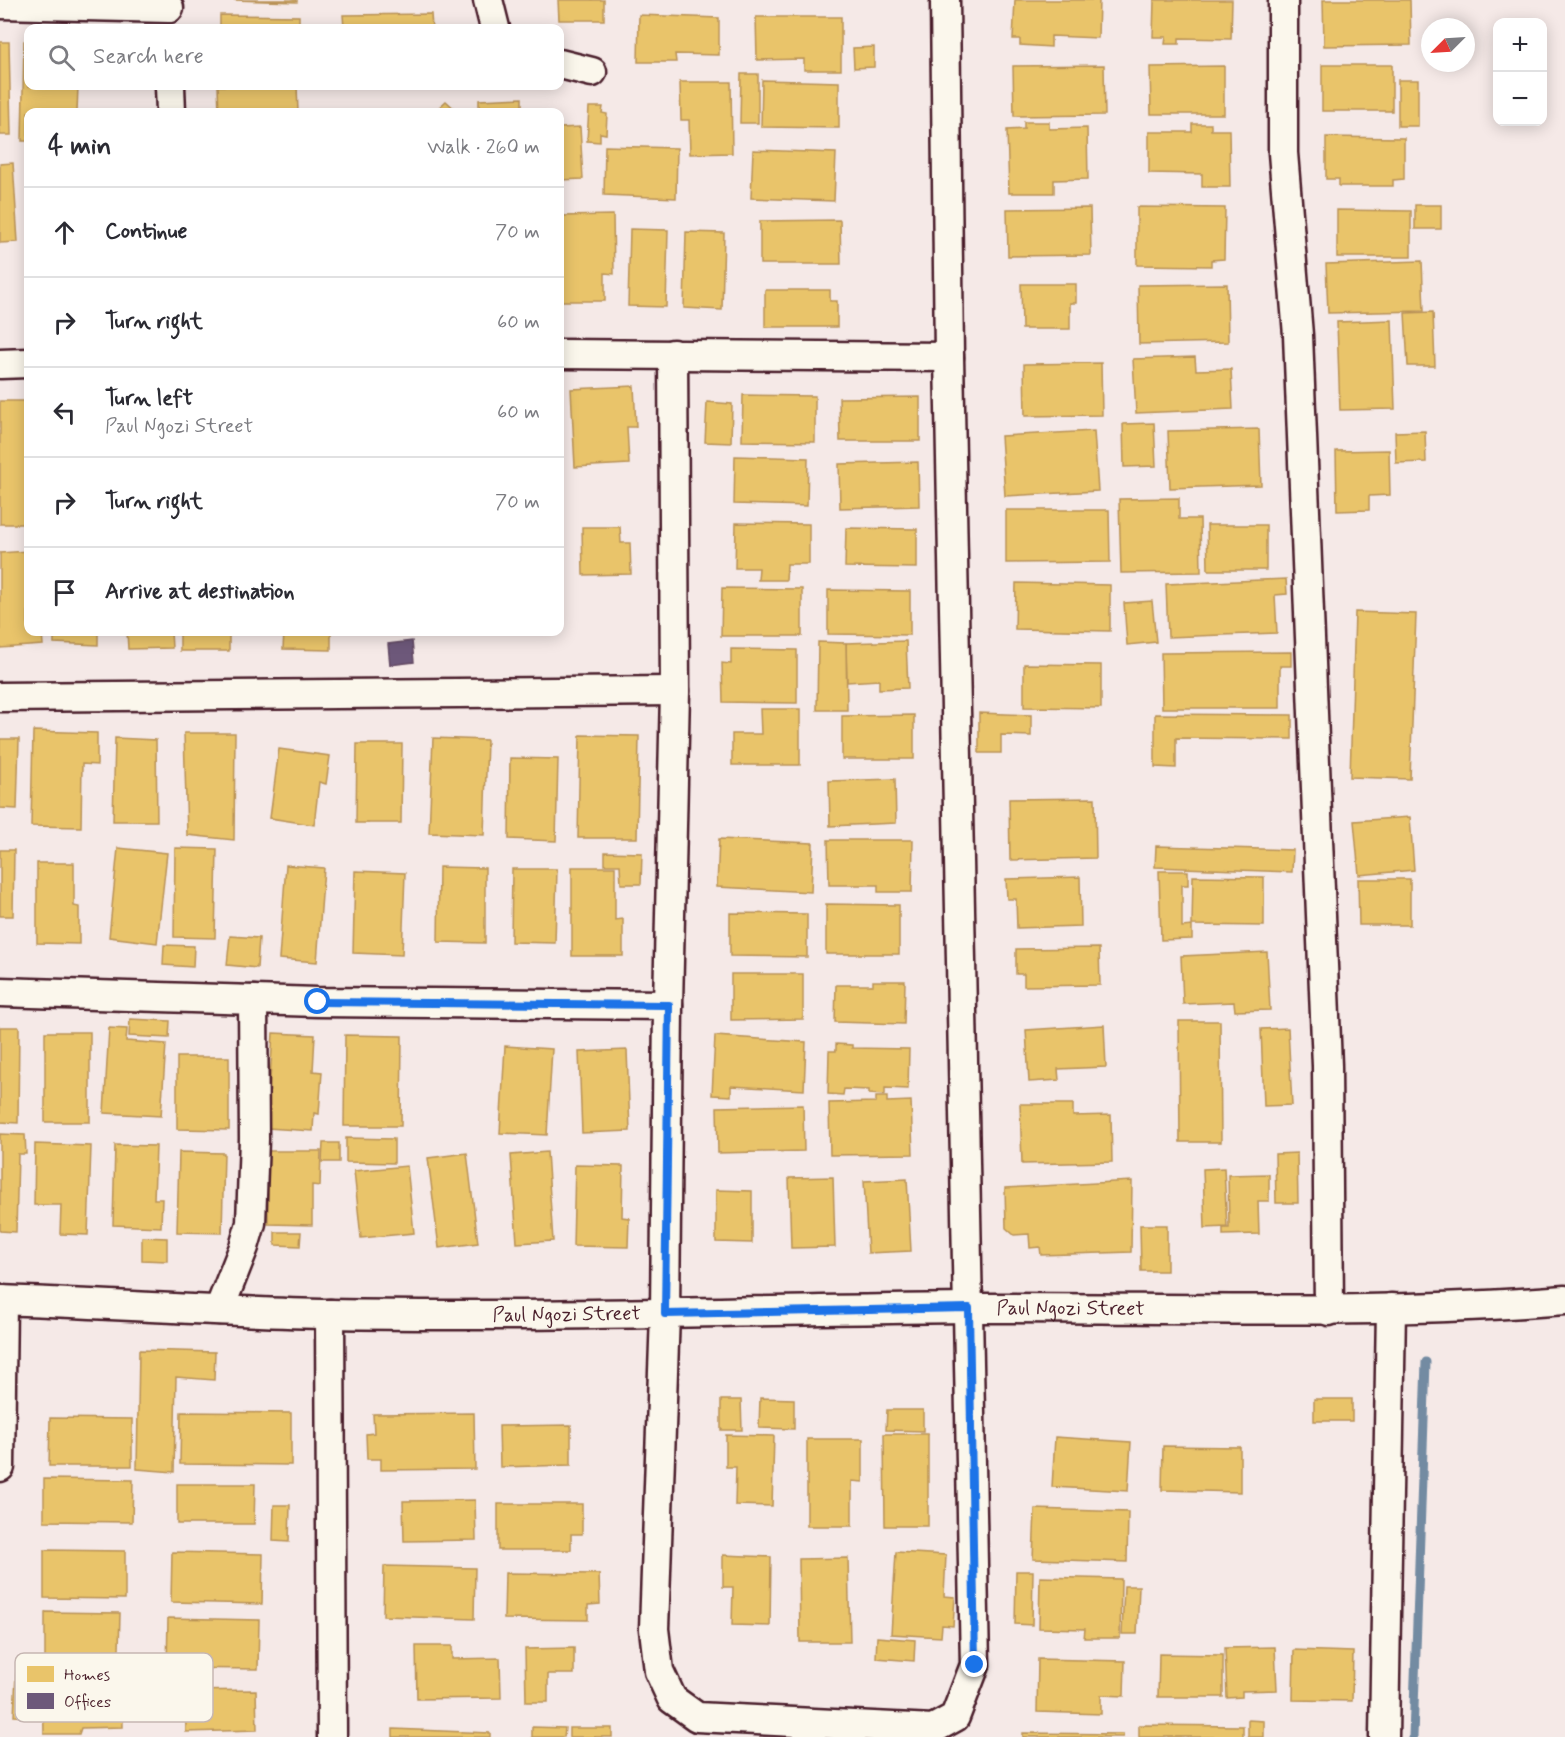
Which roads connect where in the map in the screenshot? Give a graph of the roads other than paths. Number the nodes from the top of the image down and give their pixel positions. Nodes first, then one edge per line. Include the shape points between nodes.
1 (488, 0) edge
2 (945, 0) edge
3 (1282, 0) edge
4 (0, 4) edge
5 (169, 12) edge
6 (494, 24) edge
7 (564, 65) edge
8 (592, 72) dead end
9 (170, 90) edge
10 (171, 108) edge
11 (564, 354) edge
12 (673, 354) junction
13 (949, 357) junction
14 (24, 363) edge
15 (0, 364) edge
16 (675, 692) junction
17 (0, 697) edge
18 (0, 992) edge
19 (253, 1000) junction
20 (669, 1005) junction
21 (1, 1300) edge
22 (1565, 1300) edge
23 (969, 1308) junction
24 (1391, 1308) junction
25 (219, 1311) junction
26 (1329, 1311) junction
27 (330, 1314) junction
28 (665, 1314) junction
29 (0, 1467) edge
30 (332, 1737) edge
31 (1384, 1737) edge

1 - 6 street
2 - 13 street
3 - 26 street via 1283,153 1299,347 1328,1066
4 - 5 street
7 - 8 street
9 - 10 street
11 - 12 street
12 - 13 street
12 - 16 street
13 - 23 street
14 - 15 street
16 - 17 street
16 - 20 street
18 - 19 street
19 - 20 street
19 - 25 street via 251,1223
20 - 28 street
21 - 25 street, Paul Ngozi Street
21 - 29 street
22 - 24 street, Paul Ngozi Street
23 - 26 street, Paul Ngozi Street
23 - 28 street, Paul Ngozi Street
23 - 28 street via 975,1665 955,1717 933,1729 697,1717 672,1699 659,1671 654,1629
24 - 26 street, Paul Ngozi Street
24 - 31 street
25 - 27 street, Paul Ngozi Street
27 - 28 street, Paul Ngozi Street
27 - 30 street

